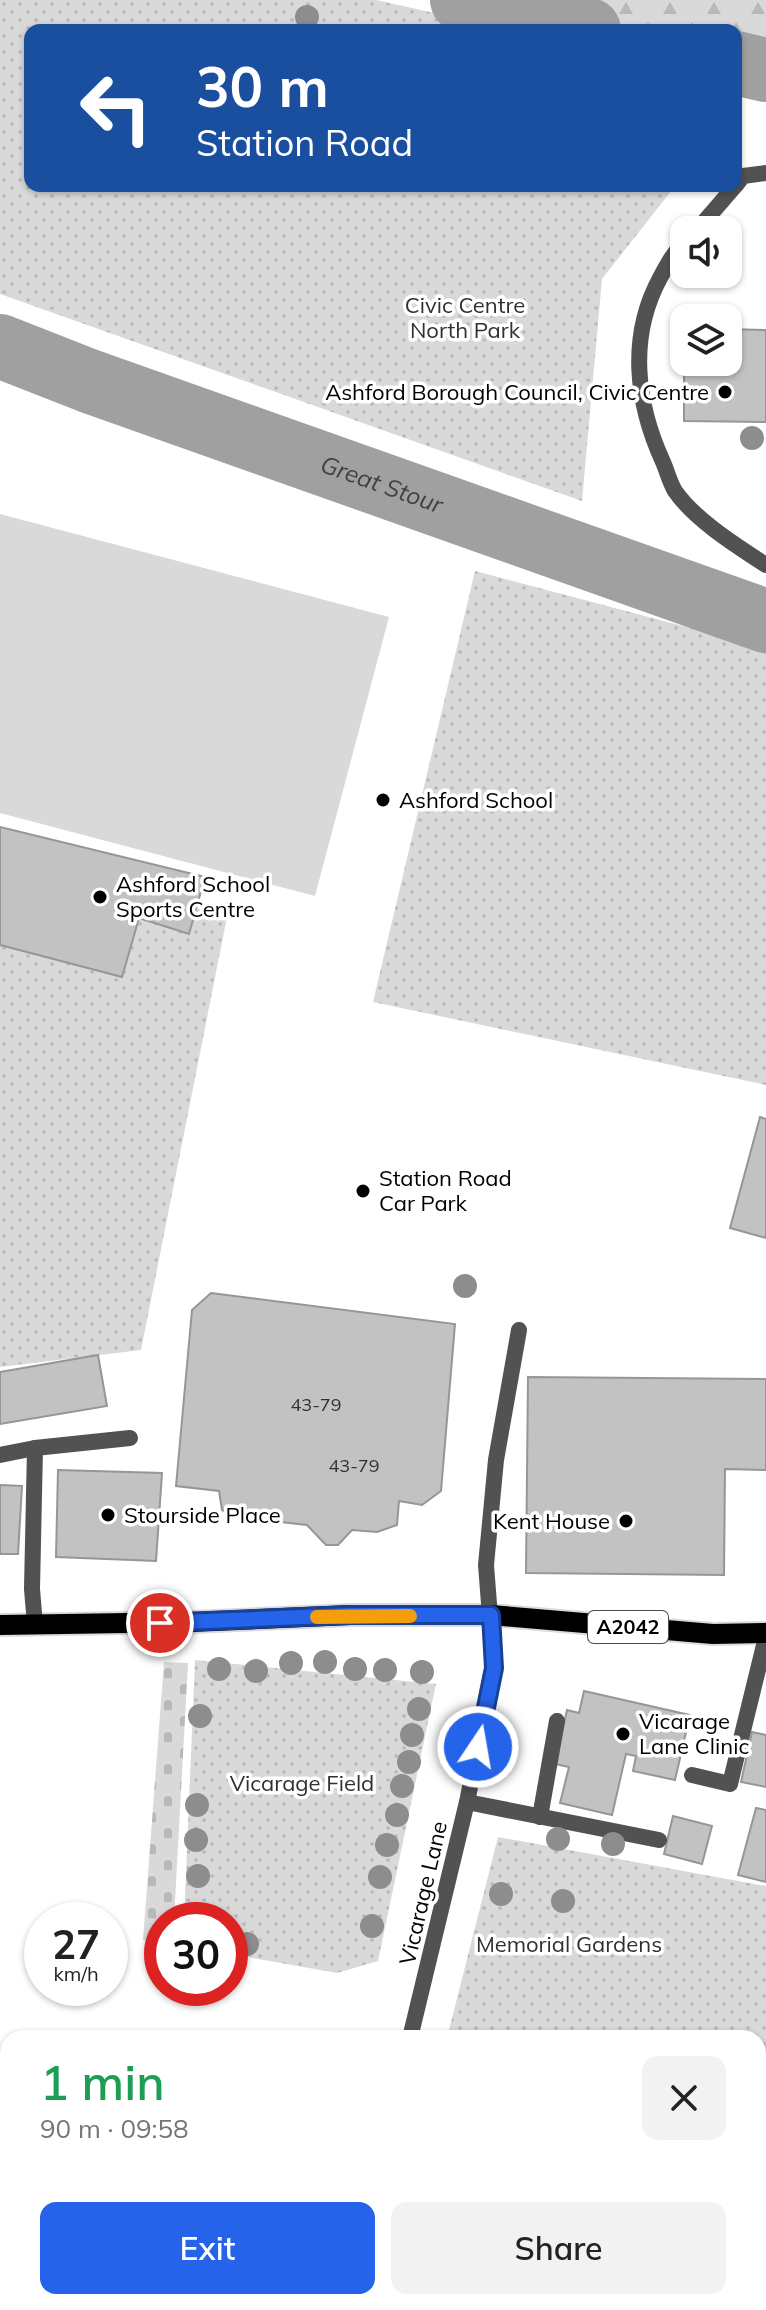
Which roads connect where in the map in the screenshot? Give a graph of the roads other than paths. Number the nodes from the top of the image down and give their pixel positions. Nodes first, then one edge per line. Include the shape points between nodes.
1 (766, 173) edge
2 (742, 177) edge
3 (731, 192) edge
4 (709, 216) edge
5 (670, 260) edge
6 (766, 565) edge
7 (519, 1330) dead end
8 (130, 1438) dead end
9 (35, 1448) junction
10 (0, 1455) edge
11 (491, 1615) junction
12 (0, 1625) edge
13 (35, 1625) junction
14 (766, 1635) edge
15 (557, 1721) dead end
16 (692, 1775) dead end
17 (467, 1802) junction
18 (540, 1817) junction
19 (659, 1840) dead end
20 (412, 2030) edge

1 - 2 street
3 - 4 street
5 - 6 street via 648,301 639,338 641,391 650,433 675,491 719,535
7 - 11 street, Vicarage Lane via 496,1460 486,1565
8 - 9 street
9 - 10 street
9 - 13 street
11 - 13 main road, A2042
11 - 14 main road, A2042
11 - 17 street, Vicarage Lane via 494,1668
12 - 13 main road, A2042
14 - 16 street via 730,1784
15 - 18 street
17 - 18 street
17 - 20 street, Vicarage Lane
18 - 19 street

